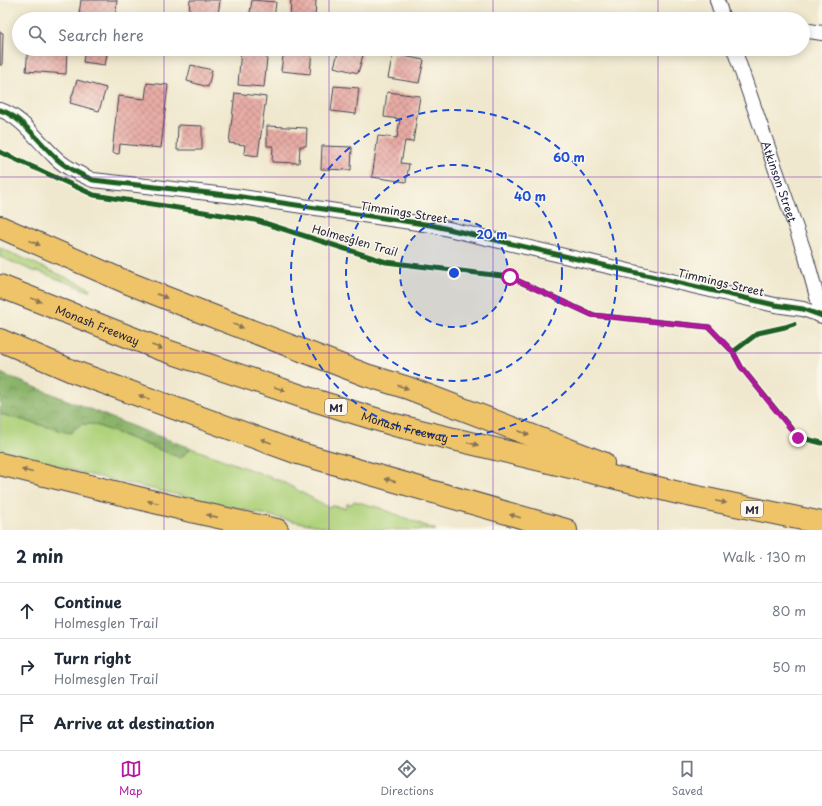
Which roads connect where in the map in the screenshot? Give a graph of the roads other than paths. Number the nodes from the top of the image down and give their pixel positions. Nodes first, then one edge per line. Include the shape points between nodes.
1 (717, 0) edge
2 (721, 12) edge
3 (810, 31) edge
4 (822, 33) edge
5 (736, 56) edge
6 (0, 110) edge
7 (0, 226) edge
8 (0, 286) edge
9 (822, 316) edge
10 (0, 340) edge
11 (0, 464) edge
12 (683, 494) junction
13 (822, 523) edge
14 (278, 530) edge
15 (566, 530) edge

1 - 2 street
3 - 4 street
5 - 9 street, Atkinson Street via 806,257
6 - 9 street, Timmings Street via 29,129 55,157 93,180 234,196 431,225 776,305 803,309
7 -> 12 highway via 126,282 202,312
8 -> 12 highway, Monash Freeway / M1 via 155,347 388,423
15 -> 10 highway via 298,453 72,371
14 -> 11 highway
12 -> 13 highway, Monash Freeway / M1

